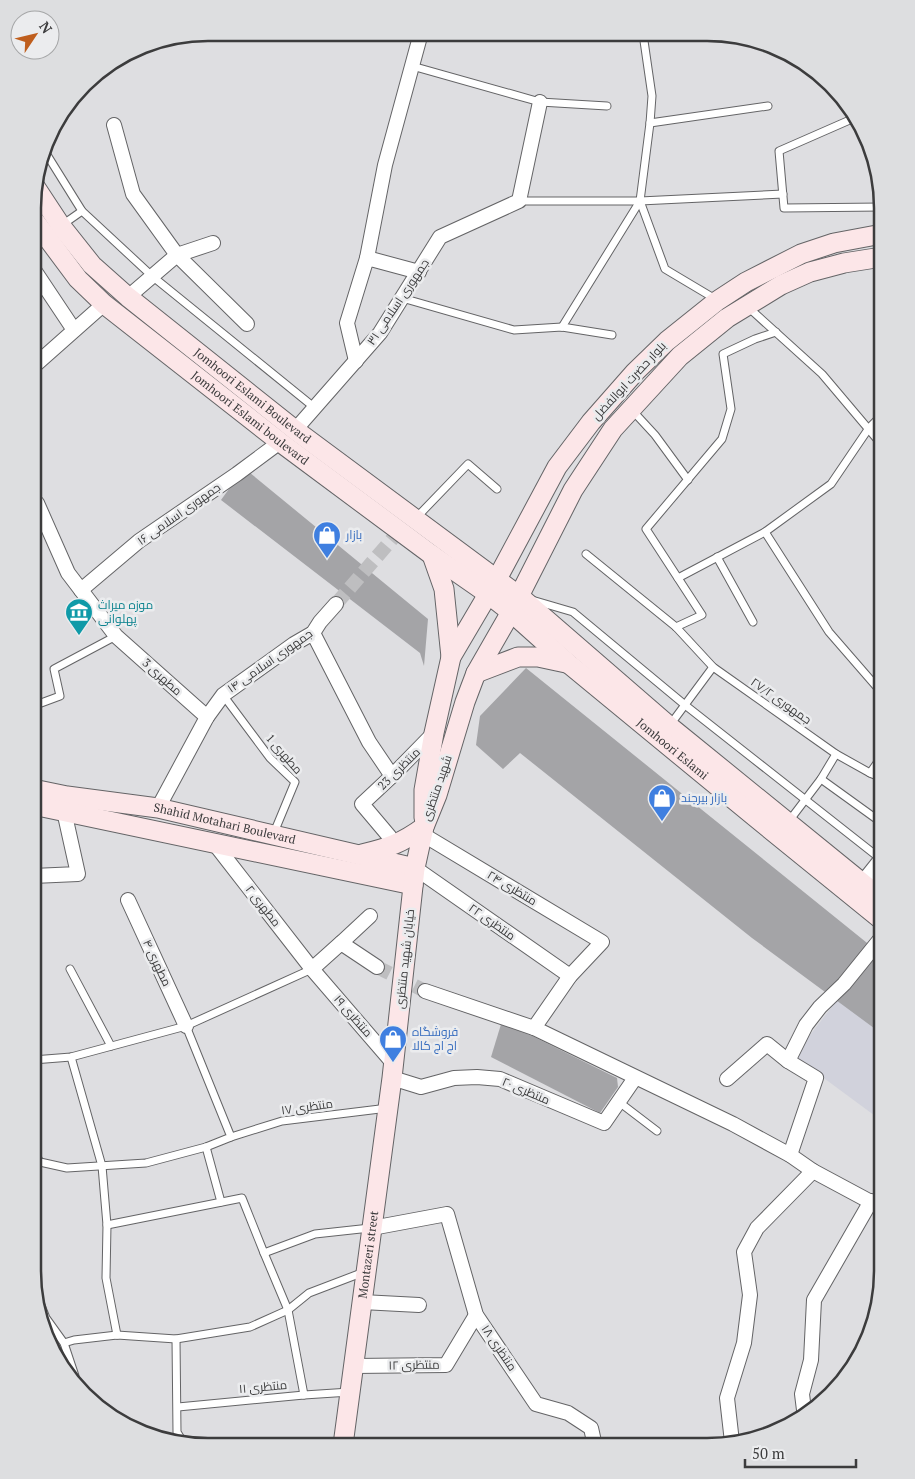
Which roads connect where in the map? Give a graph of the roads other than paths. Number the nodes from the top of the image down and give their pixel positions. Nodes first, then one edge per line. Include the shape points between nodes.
1 (643, 41) edge
2 (419, 42) edge
3 (412, 66) junction
4 (540, 102) junction
5 (607, 106) dead end
6 (768, 106) dead end
7 (848, 120) edge
8 (650, 123) junction
9 (114, 125) dead end
10 (49, 158) edge
11 (783, 194) junction
12 (42, 198) edge
13 (640, 200) junction
14 (519, 201) junction
15 (874, 207) edge
16 (82, 211) junction
17 (60, 226) junction
18 (41, 229) edge
19 (874, 236) edge
20 (213, 243) dead end
21 (177, 254) junction
22 (367, 258) junction
23 (874, 258) edge
24 (419, 272) junction
25 (152, 276) junction
26 (41, 280) edge
27 (128, 297) junction
28 (402, 298) junction
29 (718, 301) junction
30 (104, 304) junction
31 (747, 306) junction
32 (247, 324) dead end
33 (562, 327) junction
34 (74, 330) junction
35 (776, 332) junction
36 (612, 335) dead end
37 (41, 360) edge
38 (356, 361) junction
39 (315, 408) junction
40 (631, 408) junction
41 (874, 423) edge
42 (869, 428) junction
43 (295, 430) junction
44 (874, 434) edge
45 (280, 442) junction
46 (688, 480) junction
47 (497, 488) dead end
48 (41, 512) edge
49 (416, 518) junction
50 (765, 532) junction
51 (586, 554) dead end
52 (432, 555) junction
53 (717, 557) junction
54 (678, 578) junction
55 (492, 587) junction
56 (81, 590) junction
57 (336, 604) tunnel mouth
58 (515, 604) junction
59 (753, 622) dead end
60 (676, 627) junction
61 (313, 633) junction
62 (116, 636) junction
63 (451, 657) junction
64 (569, 664) junction
65 (713, 667) junction
66 (476, 672) junction
67 (874, 683) edge
68 (223, 695) junction
69 (41, 703) edge
70 (685, 705) junction
71 (207, 717) junction
72 (669, 726) junction
73 (434, 733) junction
74 (836, 754) junction
75 (873, 768) edge
76 (870, 773) junction
77 (873, 774) edge
78 (392, 776) junction
79 (820, 779) junction
80 (41, 791) edge
81 (805, 798) junction
82 (41, 807) edge
83 (158, 808) junction
84 (64, 811) junction
85 (873, 817) edge
86 (787, 824) junction
87 (423, 830) junction
88 (273, 835) junction
89 (214, 842) junction
90 (394, 845) junction
91 (873, 852) edge
92 (358, 855) junction
93 (873, 869) edge
94 (41, 876) edge
95 (414, 877) junction
96 (862, 883) junction
97 (873, 892) edge
98 (128, 900) dead end
99 (873, 913) edge
100 (370, 916) dead end
101 (341, 943) junction
102 (873, 948) edge
103 (377, 967) tunnel mouth
104 (70, 968) dead end
105 (312, 969) junction
106 (570, 976) junction
107 (425, 991) tunnel mouth
108 (186, 1026) junction
109 (534, 1028) junction
110 (111, 1046) junction
111 (71, 1057) junction
112 (41, 1059) edge
113 (788, 1061) junction
114 (392, 1070) junction
115 (635, 1078) junction
116 (727, 1079) dead end
117 (618, 1102) junction
118 (388, 1108) junction
119 (657, 1131) dead end
120 (231, 1137) junction
121 (206, 1148) junction
122 (790, 1155) junction
123 (41, 1162) edge
124 (102, 1166) junction
125 (813, 1171) junction
126 (221, 1202) junction
127 (873, 1202) edge
128 (873, 1209) edge
129 (106, 1225) junction
130 (372, 1228) junction
131 (264, 1253) junction
132 (366, 1271) junction
133 (362, 1302) junction
134 (419, 1305) dead end
135 (288, 1310) junction
136 (476, 1315) junction
137 (51, 1327) edge
138 (116, 1335) junction
139 (176, 1340) junction
140 (64, 1342) junction
141 (354, 1366) junction
142 (72, 1367) edge
143 (350, 1392) junction
144 (304, 1395) junction
145 (178, 1406) junction
146 (804, 1406) edge
147 (179, 1435) edge
148 (731, 1436) edge
149 (344, 1438) edge
150 (593, 1438) edge

1 - 8 lane via 652,96
2 - 3 street
3 - 4 lane
3 - 22 street via 386,165
4 - 5 lane
4 - 14 street
6 - 8 lane
7 - 11 lane via 779,151
8 - 13 lane
9 - 21 street via 133,194
10 - 16 lane
11 - 13 lane, جمهوری اسلامی ۳۱
11 - 15 lane via 784,208
12 - 17 main road, Jomhoori Eslami Boulevard
13 - 14 lane, جمهوری اسلامی ۳۱
13 - 29 lane via 665,269
13 - 33 lane
14 - 24 street, جمهوری اسلامی ۳۱ via 440,237
16 - 17 lane
16 - 25 lane
17 - 27 main road, Jomhoori Eslami Boulevard via 92,265
18 - 30 main road, Jomhoori Eslami boulevard via 78,279
19 - 29 main road, بلوار حضرت ابوالفضل via 834,243 801,254 746,282
20 - 21 street
21 - 25 street
21 - 32 street
22 - 24 street
22 - 38 street via 347,323
23 - 31 main road, بلوار حضرت ابوالفضل via 810,272
24 - 28 street, جمهوری اسلامی ۳۱
25 - 27 street
25 - 39 lane
26 - 34 street
27 - 43 main road, Jomhoori Eslami Boulevard
28 - 33 lane via 514,330
28 - 38 street, جمهوری اسلامی ۳۱ via 380,333
29 - 55 main road, بلوار حضرت ابوالفضل via 667,341 591,422 557,467
30 - 34 street
30 - 45 main road, Jomhoori Eslami boulevard
31 - 35 lane
31 - 40 main road, بلوار حضرت ابوالفضل via 680,356
33 - 36 lane
34 - 37 street
35 - 42 lane via 822,374
35 - 46 lane via 723,354 731,409 722,440
38 - 39 street, جمهوری اسلامی ۳۱
39 - 43 street, جمهوری اسلامی ۳۱
40 - 46 lane
40 - 58 main road, بلوار حضرت ابوالفضل via 572,490
41 - 42 lane
42 - 44 lane
42 - 50 lane via 831,484
43 - 49 main road, Jomhoori Eslami Boulevard
45 - 52 main road, Jomhoori Eslami boulevard
45 - 56 street, جمهوری اسلامی ۱۶ via 139,541
46 - 54 lane via 646,529
47 - 49 lane via 468,464
48 - 56 street, مطهری 3 via 68,573
49 - 55 main road, Jomhoori Eslami Boulevard
50 - 53 lane
50 - 67 lane via 829,632
51 - 60 lane, جمهوری ۲۷/۲
52 - 55 main road, Jomhoori Eslami boulevard
52 - 63 main road via 444,589
53 - 54 lane
53 - 59 lane
54 - 60 lane via 702,616
55 - 58 main road, Jomhoori Eslami
55 - 63 main road, شهید منتظری
56 - 62 street, مطهری 3
57 - 61 street, جمهوری اسلامی ۱۴
58 - 64 main road, Jomhoori Eslami
58 - 66 main road, شهید منتظری
58 - 70 lane via 573,612
58 - 72 main road, Jomhoori Eslami
60 - 65 lane, جمهوری ۲۷/۲
61 - 68 street, جمهوری اسلامی ۱۴
61 - 78 street via 369,742
62 - 69 lane via 54,669 60,696
62 - 71 street, مطهری 3
63 - 73 main road, شهید منتظری
64 - 66 main road via 538,656 518,657
64 - 99 main road, Jomhoori Eslami
65 - 70 lane
65 - 74 lane, جمهوری ۲۷/۲
66 - 87 main road, شهید منتظری
68 - 71 street
68 - 88 lane, مطهری 1 via 270,758 295,782
70 - 72 lane
70 - 81 lane
71 - 83 street
72 - 86 main road, Jomhoori Eslami
73 - 78 street, منتظری 23
73 - 87 main road, شهید منتظری via 424,790
74 - 76 lane, جمهوری ۲۷/۲
74 - 79 lane
75 - 76 lane
76 - 77 lane, جمهوری ۲۷/۲
78 - 90 street, منتظری 23 via 362,804
79 - 81 lane
79 - 85 lane
80 - 83 main road, Shahid Motahari Boulevard
81 - 86 lane
81 - 91 lane
82 - 84 main road, Shahid Motahari Boulevard
83 - 88 main road, Shahid Motahari Boulevard
84 - 89 main road, Shahid Motahari Boulevard
84 - 94 street via 78,874
86 - 96 main road, Jomhoori Eslami
87 - 90 main road
87 - 95 main road
87 - 106 street, منتظری ۲۴ via 602,942
88 - 92 main road, Shahid Motahari Boulevard
89 - 95 main road, Shahid Motahari Boulevard
89 - 105 street, مطهری ۲
90 - 92 main road
92 - 95 main road, Shahid Motahari Boulevard
93 - 96 street
95 - 106 street, منتظری ۲۲
95 - 114 main road, خیابان شهید منتظری
96 - 97 main road, Jomhoori Eslami
98 - 108 street, مطهری ۴
100 - 101 street
101 - 103 street
101 - 105 street
102 - 113 street via 806,1025
104 - 110 lane
105 - 108 lane
105 - 114 street, منتظری ۱۹
106 - 109 street
107 - 109 street
108 - 110 lane
108 - 120 lane
109 - 115 street
110 - 111 lane
111 - 112 lane
111 - 124 lane
113 - 116 street via 767,1044
113 - 122 street via 816,1078
114 - 117 street, منتظری ۲۰ via 421,1087 454,1078 500,1079 604,1123
114 - 118 main road, Montazeri street
115 - 117 street, منتظری ۲۰
115 - 122 street
117 - 119 lane
118 - 120 lane, منتظری ۱۷ via 282,1121
118 - 130 main road, Montazeri street
120 - 121 lane, منتظری ۱۷
121 - 124 lane, منتظری ۱۷ via 146,1163
121 - 126 lane
122 - 125 street
123 - 124 lane, منتظری ۱۷ via 67,1168
124 - 129 lane
125 - 127 street
125 - 148 street via 757,1228 744,1252 750,1295 744,1343 727,1398
126 - 129 lane
126 - 131 lane via 242,1198
128 - 146 street via 814,1300 811,1360 802,1394
129 - 138 lane via 106,1278
130 - 131 lane via 315,1234
130 - 132 main road, Montazeri street
130 - 136 street, منتظری ۱۸ via 447,1214
131 - 135 lane
132 - 133 main road, Montazeri street
132 - 135 lane via 309,1293
133 - 134 street
133 - 141 main road, Montazeri street
135 - 139 lane via 250,1327
135 - 144 lane
136 - 141 street, منتظری ۱۲ via 446,1365
136 - 150 street, منتظری ۱۸ via 536,1404 568,1413 591,1428
137 - 140 lane
138 - 139 lane
138 - 140 lane
139 - 145 lane
140 - 142 lane
141 - 143 main road, Montazeri street
143 - 144 lane, منتظری ۱۱
143 - 149 main road, Montazeri street
144 - 145 lane, منتظری ۱۱
145 - 147 lane

